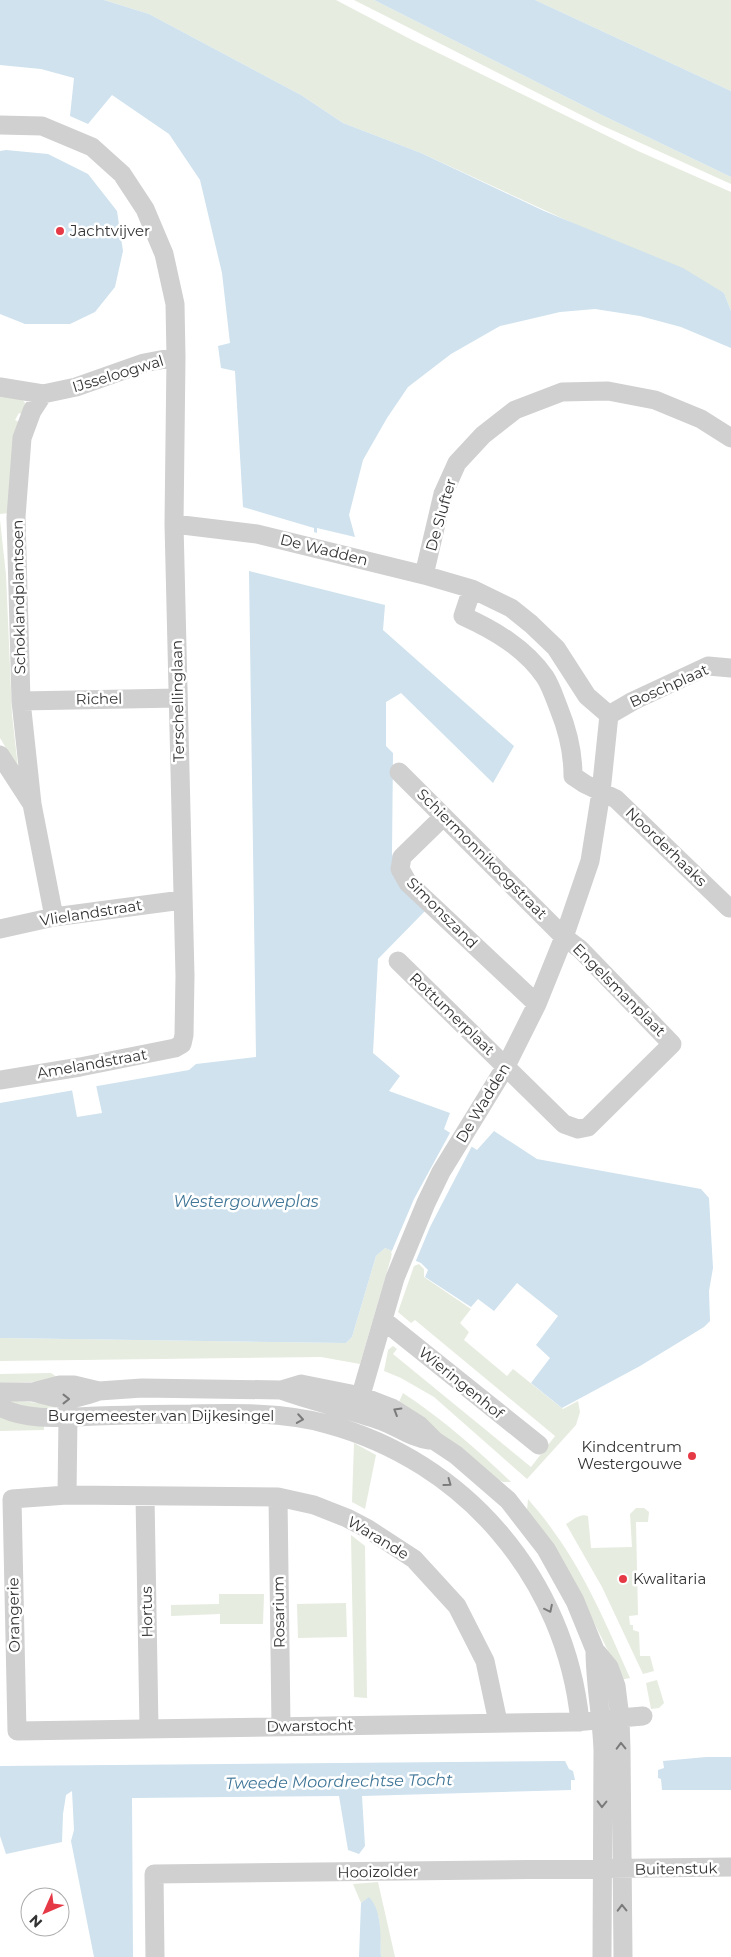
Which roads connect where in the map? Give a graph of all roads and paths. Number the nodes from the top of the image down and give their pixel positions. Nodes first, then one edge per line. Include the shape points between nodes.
1 (0, 125) edge
2 (176, 357) junction
3 (0, 388) edge
4 (44, 394) junction
5 (731, 438) edge
6 (174, 524) junction
7 (424, 575) junction
8 (472, 589) junction
9 (731, 668) edge
10 (178, 698) junction
11 (21, 700) junction
12 (609, 715) junction
13 (0, 755) edge
14 (399, 772) dead end
15 (601, 792) junction
16 (32, 804) junction
17 (443, 817) junction
18 (182, 900) junction
19 (729, 908) dead end
20 (54, 918) junction
21 (0, 929) edge
22 (564, 937) junction
23 (398, 961) dead end
24 (536, 1004) junction
25 (182, 1044) joint
26 (672, 1044) joint
27 (506, 1066) junction
28 (0, 1080) edge
29 (383, 1320) junction
30 (0, 1392) edge
31 (358, 1404) junction
32 (0, 1407) edge
33 (68, 1417) junction
34 (539, 1446) dead end
35 (67, 1495) junction
36 (145, 1496) junction
37 (278, 1497) junction
38 (12, 1498) joint
39 (643, 1716) dead end
40 (611, 1719) junction
41 (498, 1722) junction
42 (580, 1722) junction
43 (281, 1726) junction
44 (149, 1728) junction
45 (17, 1731) joint
46 (731, 1867) edge
47 (602, 1870) junction
48 (621, 1870) junction
49 (156, 1957) edge
50 (602, 1957) edge
51 (623, 1957) edge

1 - 2 street, IJsseloogwal via 42,126 92,147 122,174 145,209 164,254 175,304
2 - 4 street, IJsseloogwal via 144,363 76,387
2 - 6 street, Terschellinglaan
3 - 4 street, IJsseloogwal
4 - 11 street, Schoklandplantsoen via 32,410 21,448 16,517
5 - 7 street, De Slufter via 701,419 655,400 608,391 562,392 515,410 457,463 443,494
6 - 7 street, De Wadden via 257,534
6 - 10 street, Terschellinglaan
7 - 8 street, De Wadden
8 - 12 street, De Wadden via 511,608 532,624 556,648 587,696
8 - 15 street via 462,616 507,639 545,677 569,733 573,776
9 - 12 street, Boschplaat via 708,666
10 - 11 street, Richel
10 - 18 street, Terschellinglaan
11 - 16 street, Schoklandplantsoen
12 - 15 street, De Wadden
13 - 16 street, Schoklandplantsoen
14 - 17 street, Schiermonnikoogstraat
15 - 19 street, Noorderhaaks via 616,799
15 - 22 street, De Wadden via 590,861
16 - 20 street, Schoklandplantsoen
17 - 22 street, Schiermonnikoogstraat
17 - 24 street, Simonszand via 402,857 400,869 408,883
18 - 20 street, Vlielandstraat
18 - 25 street, Terschellinglaan via 185,976
20 - 21 street, Vlielandstraat
22 - 24 street, De Wadden
22 - 26 street, Engelsmanplaat via 580,949
23 - 27 street, Rottumerplaat
24 - 27 street, De Wadden
25 - 28 street, Amelandstraat via 80,1067
26 - 27 street, Rottumerplaat via 588,1126 578,1129 564,1124
27 - 29 street, De Wadden via 430,1195 402,1259
29 - 31 street, De Wadden
29 - 34 street, Wieringenhof
30 - 31 street, Burgemeester van Dijkesingel via 33,1392 60,1385 99,1390 281,1390 302,1398
31 - 40 street, Burgemeester van Dijkesingel via 385,1422 421,1439 435,1441 508,1500 546,1549 575,1601 595,1650 595,1668
32 - 33 street, Burgemeester van Dijkesingel via 26,1414
33 - 35 street
33 -> 42 street, Burgemeester van Dijkesingel via 246,1414 304,1419 377,1443 432,1473 473,1503 534,1579 562,1636 577,1693
35 - 36 street, Warande
35 - 38 street, Warande
36 - 37 street, Warande
36 - 44 street, Hortus
37 - 41 street, Warande via 314,1505 347,1518 414,1559 458,1606 485,1661
37 - 43 street, Rosarium
38 - 45 street, Orangerie
39 - 40 street
40 - 42 street, Dwarstocht
40 -> 47 street, Burgemeester van Dijkesingel
48 -> 40 street, Burgemeester van Dijkesingel
41 - 42 street, Dwarstocht
41 - 43 street, Dwarstocht
43 - 44 street, Dwarstocht
44 - 45 street, Dwarstocht
46 - 48 street, Buitenstuk
47 - 48 street, Buitenstuk
47 - 49 street, Hooizolder via 154,1874
47 - 50 street, Burgemeester van Dijkesingel
51 -> 48 street, Burgemeester van Dijkesingel

